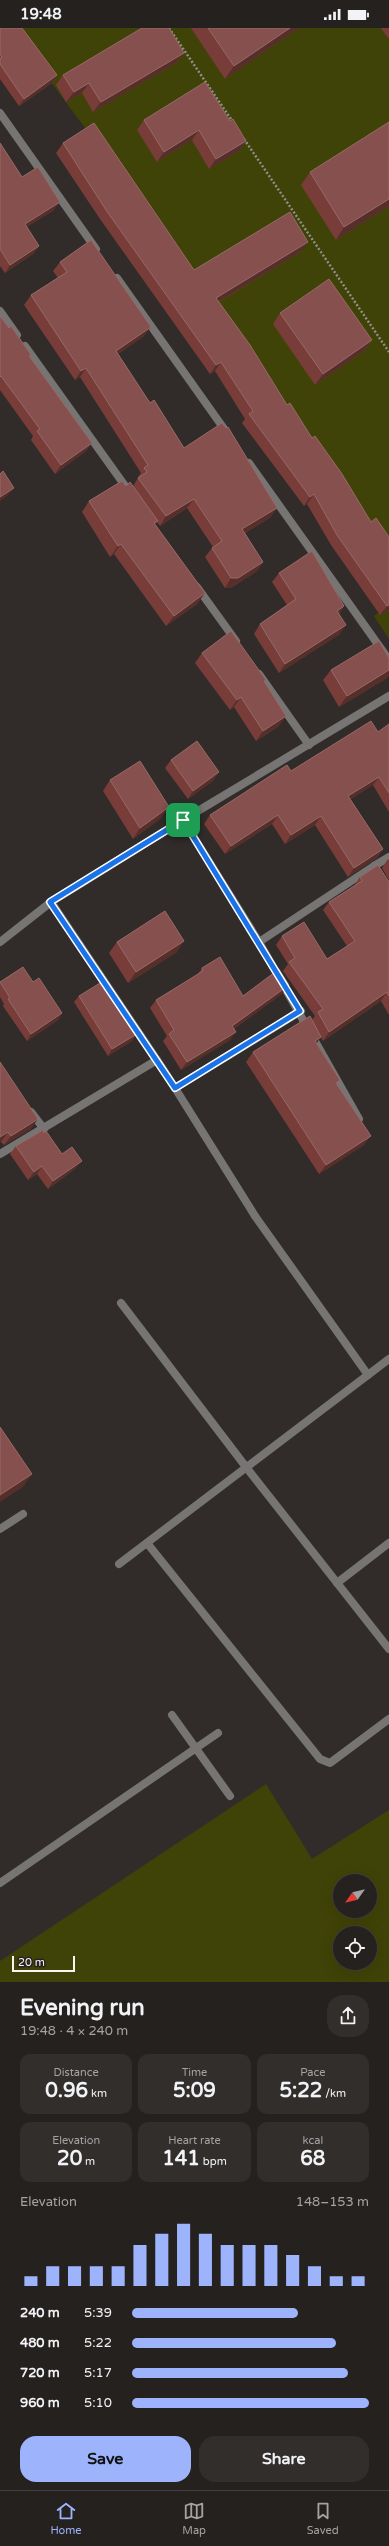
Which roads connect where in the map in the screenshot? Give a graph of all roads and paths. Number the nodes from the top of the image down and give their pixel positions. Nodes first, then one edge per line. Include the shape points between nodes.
1 (169, 28) edge
2 (0, 113) edge
3 (235, 125) edge
4 (239, 132) edge
5 (102, 256) edge
6 (111, 270) edge
7 (0, 311) edge
8 (389, 352) edge
9 (232, 439) edge
10 (245, 458) edge
11 (134, 499) edge
12 (189, 576) edge
13 (240, 648) edge
14 (389, 660) edge
15 (254, 667) edge
16 (389, 696) edge
17 (309, 745) junction
18 (183, 820) junction
19 (389, 857) edge
20 (374, 866) junction
21 (382, 879) edge
22 (50, 902) junction
23 (0, 942) edge
24 (259, 942) junction
25 (300, 1011) junction
26 (157, 1060) junction
27 (175, 1088) junction
28 (26, 1105) edge
29 (362, 1126) edge
30 (44, 1129) junction
31 (0, 1154) edge
32 (121, 1303) dead end
33 (389, 1359) edge
34 (368, 1375) junction
35 (246, 1467) junction
36 (23, 1514) dead end
37 (0, 1528) edge
38 (147, 1543) junction
39 (389, 1543) edge
40 (119, 1564) dead end
41 (337, 1583) junction
42 (389, 1650) edge
43 (172, 1715) dead end
44 (389, 1718) edge
45 (218, 1733) dead end
46 (195, 1749) junction
47 (230, 1796) dead end
48 (0, 1883) edge

1 - 3 path
2 - 5 street
4 - 8 path
6 - 9 street
7 - 11 street
10 - 14 street
12 - 13 street
15 - 17 street
16 - 17 street
17 - 18 street
18 - 22 street
18 - 24 street
19 - 20 street
20 - 21 street
20 - 24 street
22 - 23 street
22 - 26 street
24 - 25 street
25 - 27 street
25 - 29 street
26 - 27 street
26 - 30 street
27 - 34 street via 255,1216
28 - 30 street
30 - 31 street
32 - 35 street
33 - 34 street
34 - 35 street
35 - 38 street
35 - 41 street
36 - 37 street
38 - 40 street
38 - 44 street via 320,1759 330,1763
39 - 41 street
41 - 42 street
43 - 46 street
45 - 46 street
46 - 47 street
46 - 48 street

